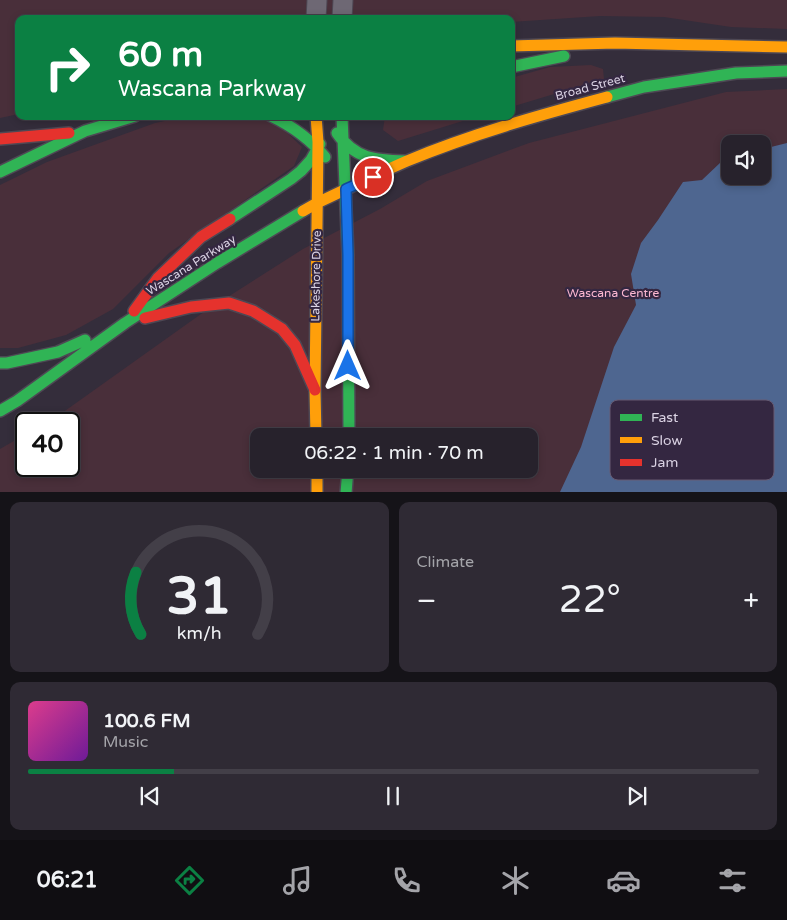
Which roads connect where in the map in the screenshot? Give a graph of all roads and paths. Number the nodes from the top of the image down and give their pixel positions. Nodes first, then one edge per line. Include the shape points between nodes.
1 (317, 0) edge
2 (343, 0) edge
3 (316, 15) edge
4 (342, 15) edge
5 (616, 43) junction
6 (515, 46) edge
7 (787, 47) edge
8 (515, 66) edge
9 (787, 71) edge
10 (122, 120) edge
11 (278, 120) edge
12 (317, 120) edge
13 (339, 120) edge
14 (343, 120) edge
15 (331, 126) junction
16 (85, 131) junction
17 (0, 139) edge
18 (344, 144) junction
19 (321, 153) junction
20 (408, 161) junction
21 (0, 172) edge
22 (346, 189) junction
23 (318, 203) junction
24 (125, 323) junction
25 (0, 363) edge
26 (315, 390) junction
27 (0, 411) edge
28 (316, 428) edge
29 (349, 428) edge
30 (316, 478) edge
31 (347, 478) edge
32 (317, 492) edge
33 (346, 492) edge

1 - 3 street
2 - 4 street
5 - 6 main road
5 - 7 main road
5 - 8 main road
9 - 20 main road, Broad Street via 736,73 644,87 466,138
10 - 16 main road
11 - 19 main road via 303,135
12 - 19 main road, Lakeshore Drive
13 - 15 main road
14 - 18 main road
15 - 18 main road
15 - 19 main road
16 - 17 main road
16 - 21 main road
18 - 20 main road via 362,156
18 - 22 main road
19 - 22 main road
19 - 23 main road, Lakeshore Drive
19 - 24 main road via 291,179 201,237 158,278
20 - 22 main road, Wascana Parkway
22 - 23 main road, Wascana Parkway
22 - 29 main road
23 - 24 main road, Wascana Parkway
23 - 26 main road, Lakeshore Drive
24 - 25 main road via 58,352
24 - 26 main road via 191,306 229,304 253,311 282,329 295,345
24 - 27 main road, Wascana Parkway
26 - 28 main road, Lakeshore Drive
30 - 32 main road
31 - 33 main road

